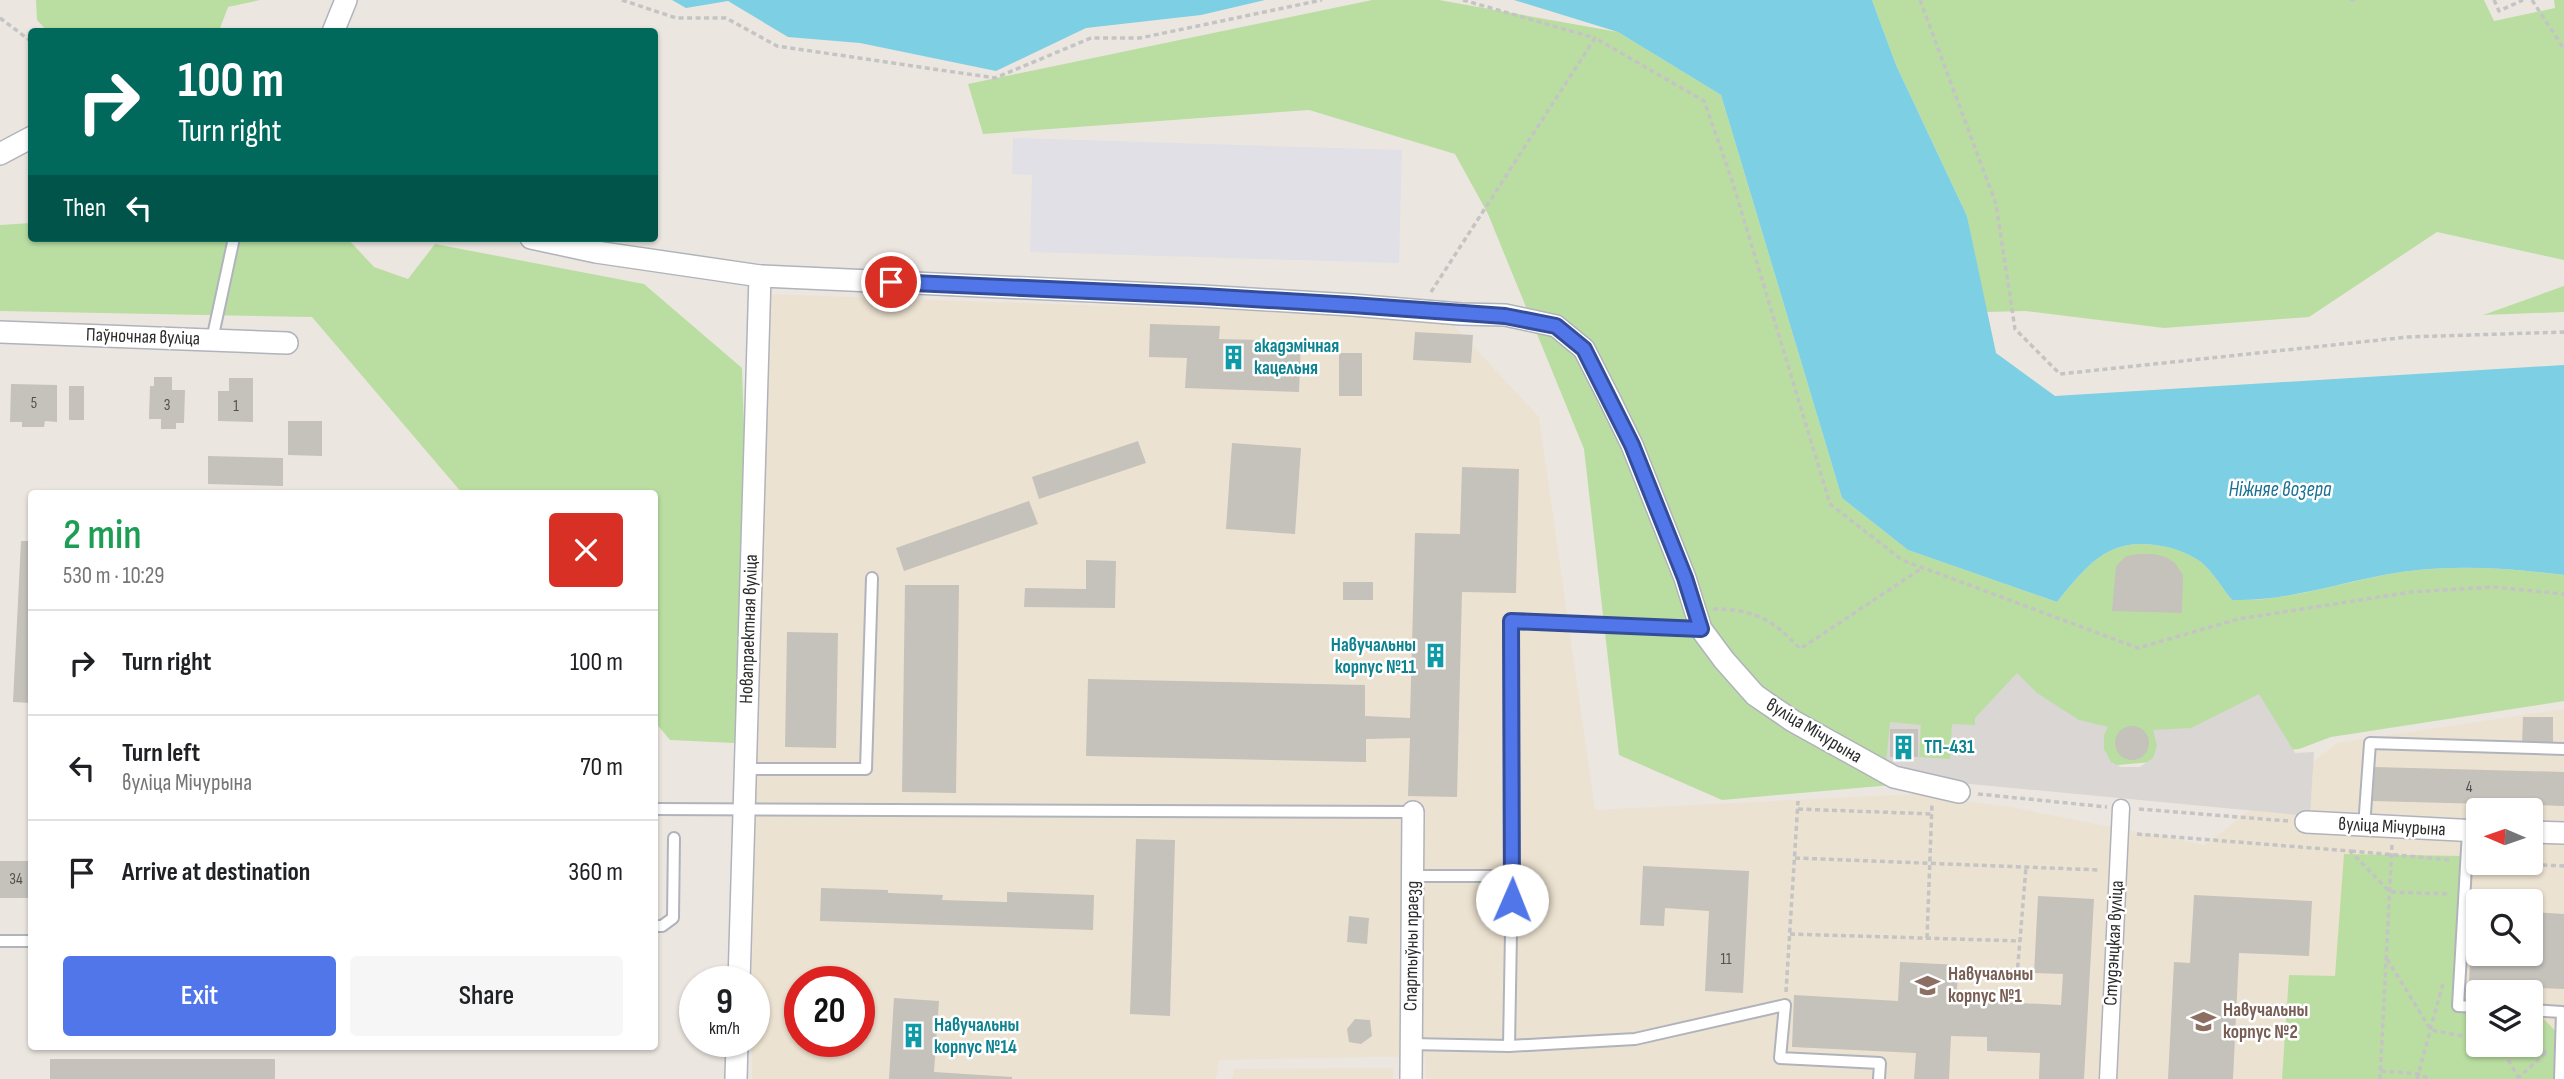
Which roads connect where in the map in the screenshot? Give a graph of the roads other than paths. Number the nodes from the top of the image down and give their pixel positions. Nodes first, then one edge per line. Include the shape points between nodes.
1 (346, 0) edge
2 (335, 28) edge
3 (28, 138) edge
4 (0, 153) edge
5 (233, 242) edge
6 (551, 242) edge
7 (760, 276) junction
8 (0, 332) edge
9 (212, 340) junction
10 (287, 343) dead end
11 (872, 578) dead end
12 (1700, 622) junction
13 (2564, 749) edge
14 (744, 769) junction
15 (1959, 792) dead end
16 (2121, 808) dead end
17 (658, 809) edge
18 (743, 810) junction
19 (1413, 812) joint
20 (2306, 822) dead end
21 (2364, 827) junction
22 (2466, 831) edge
23 (2543, 832) edge
24 (2564, 833) edge
25 (674, 838) dead end
26 (2466, 861) edge
27 (1413, 876) junction
28 (1512, 876) junction
29 (658, 926) edge
30 (0, 941) edge
31 (28, 941) edge
32 (739, 966) edge
33 (2466, 1006) edge
34 (2543, 1011) edge
35 (1410, 1044) junction
36 (1509, 1046) junction
37 (737, 1057) edge
38 (737, 1079) edge
39 (1410, 1079) edge
40 (1879, 1079) edge
41 (2108, 1079) edge
42 (2560, 1079) edge

1 - 2 street
3 - 4 street
5 - 9 lane
6 - 7 street, вуліца Мічурына
7 - 12 street, вуліца Мічурына via 1202,296 1505,316 1556,326 1584,349 1632,445
7 - 14 street, Новапраектная вуліца
8 - 9 street, Паўночная вуліца
9 - 10 street, Паўночная вуліца
11 - 14 lane via 866,769
12 - 15 street, вуліца Мічурына via 1724,660 1755,695 1793,721 1894,777
12 - 28 lane via 1511,621
13 - 21 lane via 2370,743
14 - 18 street, Новапраектная вуліца
16 - 41 street, Студэнцкая вуліца
17 - 18 lane
18 - 19 lane
18 - 32 street, Новапраектная вуліца
19 - 27 street, Спартыўны праезд
20 - 21 street, вуліца Мічурына
21 - 22 street, вуліца Мічурына
23 - 24 street
25 - 29 lane via 673,918
26 - 33 lane via 2458,1006
27 - 28 lane
27 - 35 street, Спартыўны праезд
28 - 36 lane
30 - 31 lane
34 - 42 lane via 2562,1012
35 - 36 lane
35 - 39 street, Спартыўны праезд
36 - 40 lane via 1635,1039 1786,1005 1780,1058 1880,1063
37 - 38 street

